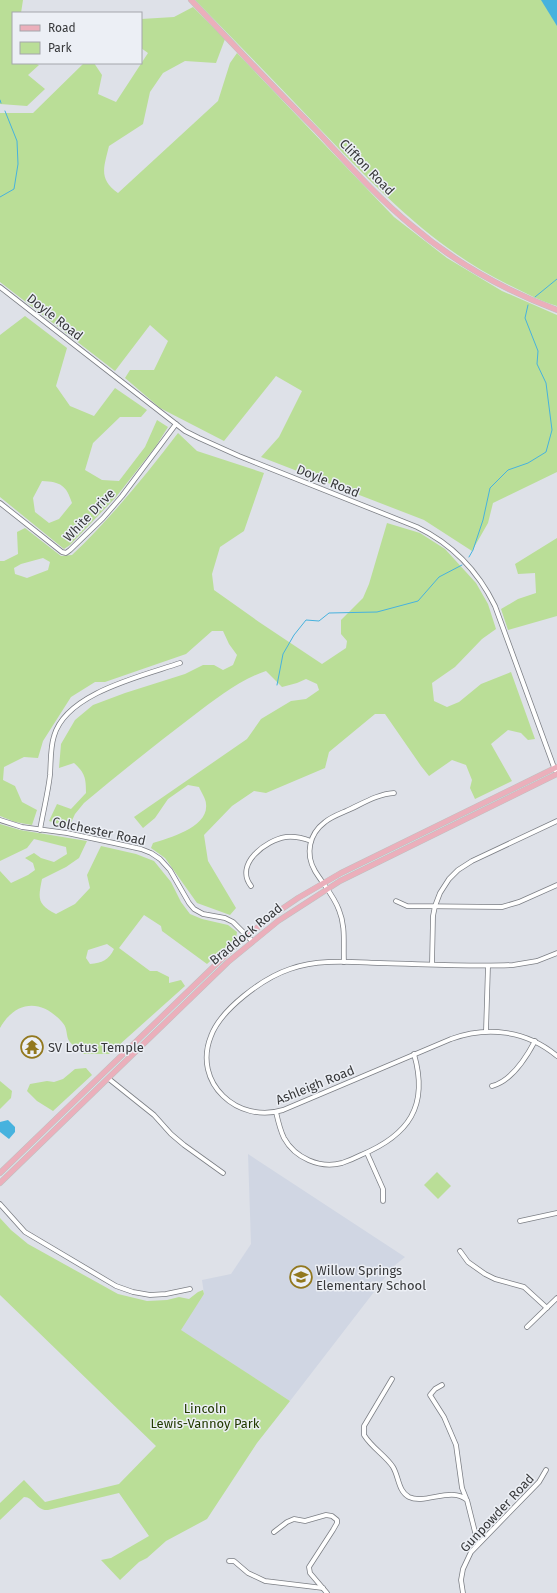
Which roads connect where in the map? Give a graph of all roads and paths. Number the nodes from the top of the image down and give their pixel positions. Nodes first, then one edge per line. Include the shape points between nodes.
1 (191, 0) edge
2 (0, 287) edge
3 (557, 310) edge
4 (176, 424) junction
5 (0, 503) edge
6 (180, 663) dead end
7 (556, 767) edge
8 (557, 774) edge
9 (394, 793) dead end
10 (0, 820) edge
11 (557, 821) edge
12 (40, 830) junction
13 (311, 841) junction
14 (323, 883) junction
15 (557, 885) edge
16 (251, 886) dead end
17 (327, 888) junction
18 (396, 901) dead end
19 (435, 906) junction
20 (247, 935) junction
21 (252, 941) junction
22 (557, 953) edge
23 (344, 962) junction
24 (432, 964) junction
25 (488, 966) junction
26 (486, 1031) junction
27 (535, 1041) junction
28 (414, 1054) junction
29 (557, 1056) edge
30 (109, 1078) junction
31 (492, 1086) dead end
32 (276, 1112) junction
33 (367, 1152) junction
34 (223, 1172) dead end
35 (0, 1173) edge
36 (0, 1183) edge
37 (382, 1201) dead end
38 (0, 1204) edge
39 (557, 1213) edge
40 (520, 1221) dead end
41 (460, 1251) dead end
42 (190, 1289) dead end
43 (557, 1298) edge
44 (547, 1308) junction
45 (527, 1327) dead end
46 (392, 1378) dead end
47 (442, 1385) dead end
48 (546, 1470) dead end
49 (467, 1500) junction
50 (274, 1532) dead end
51 (478, 1544) junction
52 (230, 1560) dead end
53 (323, 1588) junction
54 (327, 1593) edge
55 (463, 1593) edge

1 - 3 main road, Clifton Road via 375,192 412,226 473,270 516,293
2 - 4 street, Doyle Road
4 - 5 street, White Drive via 117,502 66,553
4 - 7 street, Doyle Road via 232,453 417,527 451,548 471,568 495,606
6 - 12 street via 85,698 62,719 54,736
7 - 8 street, Doyle Road
7 - 14 main road, Braddock Road
8 - 17 main road, Braddock Road
9 - 13 street via 382,794 330,819 316,831
10 - 12 street, Colchester Road
11 - 19 street via 463,866 444,884
12 - 20 street, Colchester Road via 114,842 151,853 170,870 194,909 203,914 225,918
13 - 14 street via 312,864
13 - 16 street via 285,837 258,851 245,874
14 - 17 street
14 - 20 main road, Braddock Road
15 - 19 street via 502,907
17 - 21 main road, Braddock Road
17 - 23 street via 342,918
18 - 19 street via 407,906
19 - 24 street
20 - 21 street, Colchester Road
20 - 35 main road, Braddock Road
21 - 30 main road, Braddock Road
22 - 25 street, Ashleigh Road via 527,963
23 - 24 street, Ashleigh Road
23 - 32 street, Ashleigh Road via 320,962 299,966 268,979 223,1017 210,1037 207,1051 208,1066 212,1081 219,1092 245,1110 257,1113
24 - 25 street, Ashleigh Road
25 - 26 street
26 - 27 street, Ashleigh Road via 507,1032
26 - 28 street, Ashleigh Road via 462,1035
27 - 29 street, Ashleigh Road
27 - 31 street via 522,1063 505,1081
28 - 32 street, Ashleigh Road
28 - 33 street via 419,1080 414,1110 393,1138
30 - 34 street via 154,1115 184,1145
30 - 36 main road, Braddock Road
32 - 33 street via 287,1143 296,1153 308,1160 321,1164 336,1164
33 - 37 street via 383,1189
38 - 42 street via 25,1232 120,1288 150,1295
39 - 40 street
41 - 44 street via 468,1262 484,1274 524,1287
43 - 44 street
44 - 45 street
46 - 49 street via 364,1426 366,1439 391,1464 401,1488 408,1496 418,1499 457,1496
47 - 49 street via 430,1395 444,1417 456,1445 462,1488
48 - 51 street, Gunpowder Road via 539,1482
49 - 51 street
50 - 53 street via 294,1519 305,1521 326,1515 335,1518 337,1523 308,1567
51 - 55 street, Gunpowder Road via 464,1566 461,1580
52 - 53 street via 264,1581
53 - 54 street

